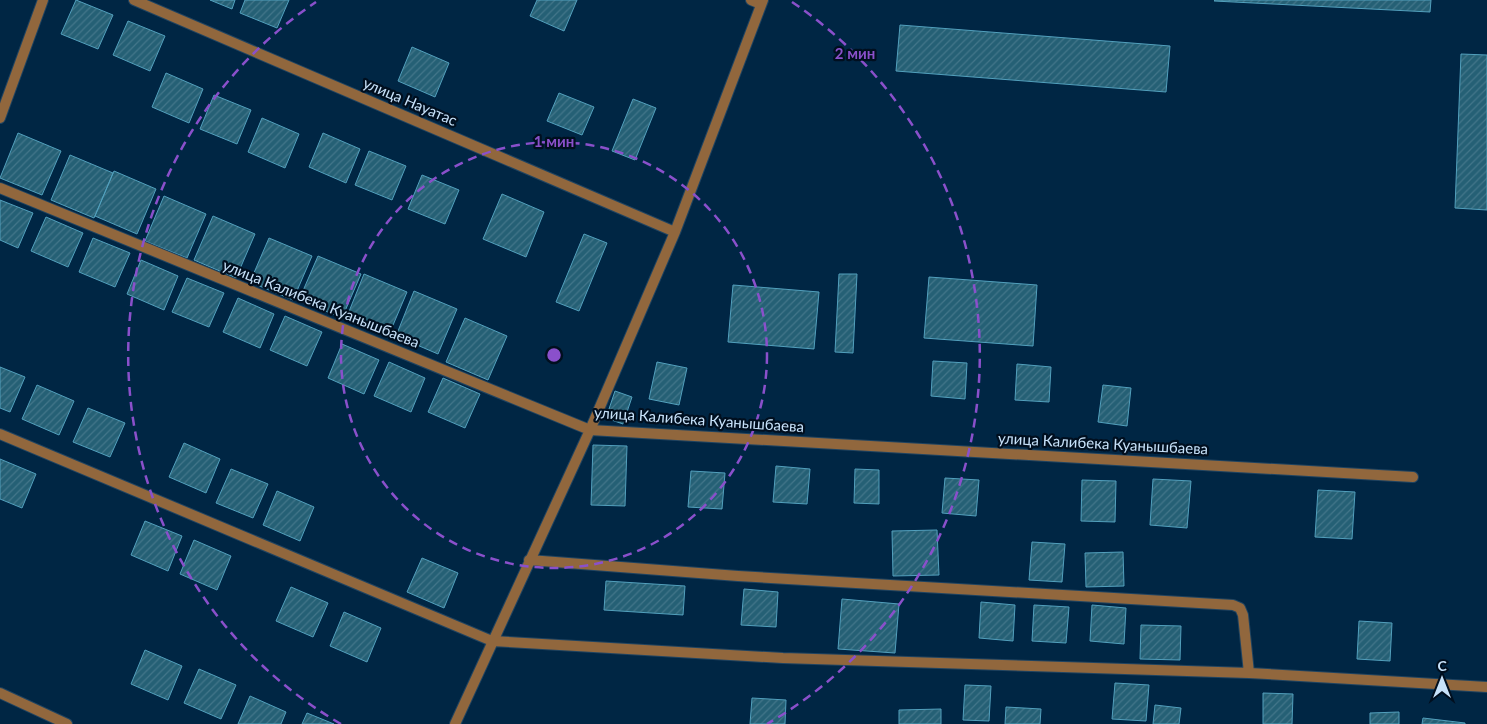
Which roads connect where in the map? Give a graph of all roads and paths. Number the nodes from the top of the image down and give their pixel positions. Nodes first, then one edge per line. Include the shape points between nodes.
1 (43, 0) edge
2 (134, 0) edge
3 (759, 1) edge
4 (0, 118) edge
5 (0, 188) edge
6 (675, 232) junction
7 (590, 430) junction
8 (0, 434) edge
9 (1413, 477) dead end
10 (529, 560) junction
11 (492, 641) junction
12 (1249, 673) junction
13 (1487, 687) edge
14 (0, 693) edge
15 (68, 724) edge
16 (455, 724) edge

1 - 4 street
2 - 6 street, улица Науатас
3 - 6 street
5 - 7 street, улица Калибека Куанышбаева
6 - 7 street
7 - 9 street, улица Калибека Куанышбаева
7 - 10 street
8 - 11 street
10 - 11 street
10 - 12 street via 738,576 1233,604 1243,615
11 - 12 street via 783,658
11 - 16 street
12 - 13 street
14 - 15 street

